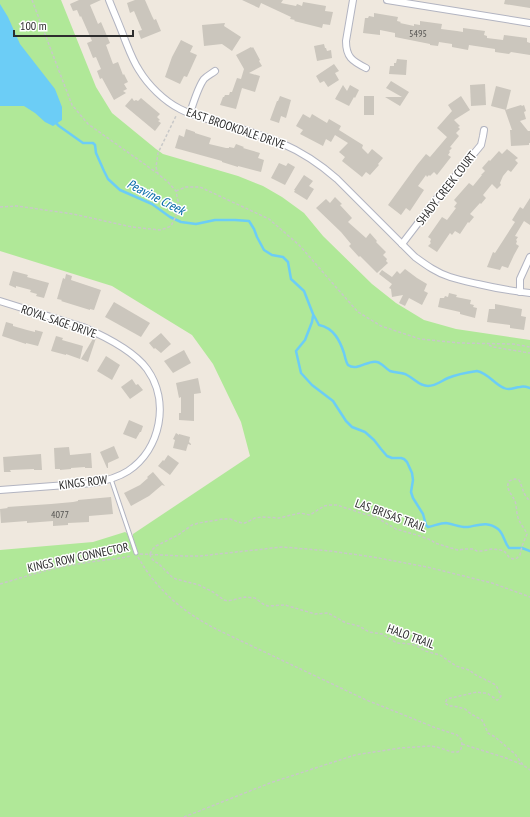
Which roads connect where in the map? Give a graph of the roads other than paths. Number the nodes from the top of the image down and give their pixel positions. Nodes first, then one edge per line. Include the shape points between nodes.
1 (109, 0) edge
2 (353, 0) edge
3 (387, 0) edge
4 (530, 23) edge
5 (366, 68) dead end
6 (215, 71) dead end
7 (190, 113) junction
8 (484, 130) dead end
9 (402, 244) junction
10 (530, 257) edge
11 (520, 292) junction
12 (530, 293) edge
13 (0, 301) edge
14 (159, 422) joint
15 (111, 479) junction
16 (0, 490) edge
17 (136, 553) road end

1 - 7 street, EAST BROOKDALE DRIVE via 139,70 168,101
2 - 5 street via 346,47 350,58
3 - 4 street
6 - 7 street via 204,80
7 - 9 street, EAST BROOKDALE DRIVE via 265,136 311,158 337,178
8 - 9 street, SHADY CREEK COURT via 480,145
9 - 11 street, EAST BROOKDALE DRIVE via 427,266 451,278
10 - 11 street via 520,279
11 - 12 street, EAST BROOKDALE DRIVE
13 - 14 street, ROYAL SAGE DRIVE via 96,332 140,360 157,390 160,402
14 - 15 street, KINGS ROW via 152,445 145,455 128,471
15 - 16 street, KINGS ROW via 93,483
15 - 17 lane

